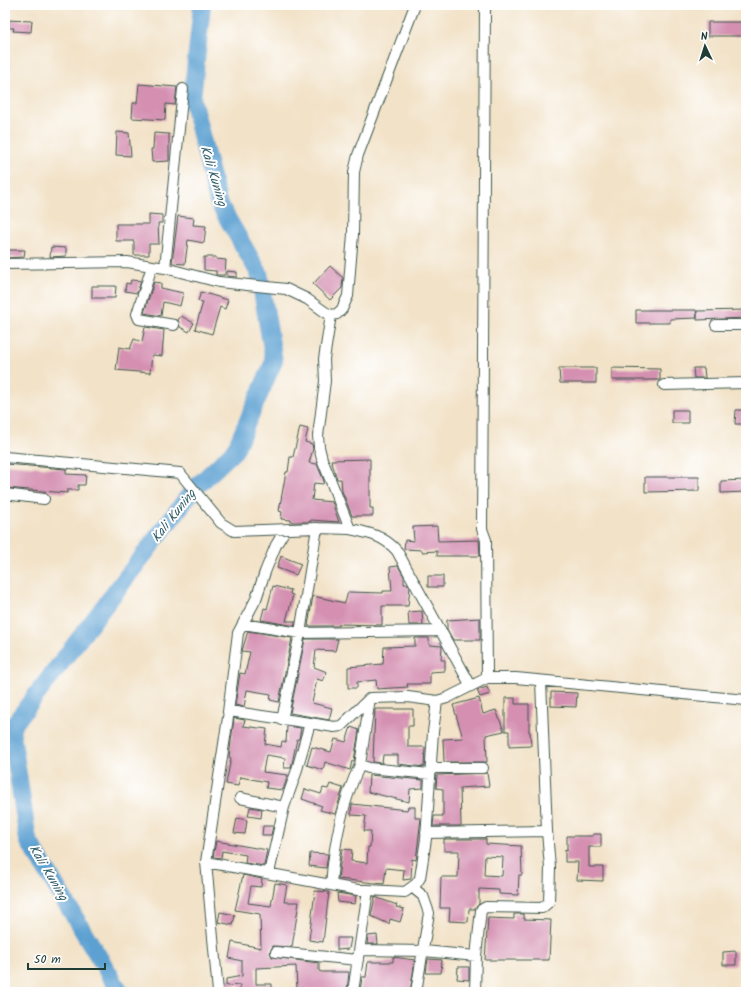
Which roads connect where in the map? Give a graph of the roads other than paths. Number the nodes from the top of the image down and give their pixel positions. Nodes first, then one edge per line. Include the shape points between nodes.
1 (415, 5) edge
2 (485, 5) edge
3 (183, 89) dead end
4 (5, 264) edge
5 (152, 266) junction
6 (165, 268) junction
7 (331, 315) junction
8 (174, 325) dead end
9 (716, 325) dead end
10 (746, 325) edge
11 (746, 383) edge
12 (664, 385) dead end
13 (5, 457) edge
14 (5, 494) edge
15 (44, 499) dead end
16 (317, 528) junction
17 (350, 529) junction
18 (285, 530) junction
19 (243, 624) junction
20 (440, 631) junction
21 (300, 633) junction
22 (488, 678) junction
23 (541, 682) junction
24 (471, 686) junction
25 (370, 698) junction
26 (746, 700) edge
27 (437, 701) junction
28 (228, 712) junction
29 (282, 720) junction
30 (310, 723) junction
31 (360, 765) junction
32 (483, 768) dead end
33 (430, 771) junction
34 (240, 798) dead end
35 (284, 807) junction
36 (547, 830) junction
37 (426, 833) junction
38 (206, 862) junction
39 (270, 873) junction
40 (331, 885) junction
41 (412, 887) junction
42 (368, 890) junction
43 (360, 950) junction
44 (424, 951) junction
45 (276, 952) dead end
46 (476, 956) junction
47 (358, 960) junction
48 (218, 992) edge
49 (353, 992) edge
50 (416, 992) edge
51 (475, 992) edge

1 - 7 street via 358,155 354,172 348,296 338,314
2 - 22 street via 482,529 486,540
3 - 6 street
4 - 5 street via 127,262
5 - 6 street
5 - 8 street via 137,314 139,319
6 - 7 street via 219,282 286,289 296,292
7 - 17 street via 324,359 325,381 318,436 322,460
9 - 10 street
11 - 12 street
13 - 18 street via 180,473 221,523 234,531
14 - 15 street
16 - 17 street
16 - 18 street
16 - 21 street
17 - 20 street via 378,536 392,544
18 - 19 street via 276,545 256,599
19 - 21 street
19 - 28 street via 238,633
20 - 21 street
20 - 24 street
21 - 29 street
22 - 23 street via 516,678
22 - 24 street
23 - 26 street
23 - 36 street
24 - 27 street
25 - 27 street via 408,697
25 - 30 street via 341,726
25 - 31 street
27 - 33 street
28 - 29 street
28 - 38 street
29 - 30 street
30 - 35 street
31 - 33 street via 369,768
31 - 40 street via 341,818
32 - 33 street
33 - 37 street
34 - 35 street
35 - 39 street
36 - 37 street
36 - 46 street via 549,902 542,908 486,907 481,910
37 - 41 street via 420,878
38 - 39 street
38 - 48 street
39 - 40 street
40 - 42 street
41 - 42 street via 405,892
41 - 44 street via 423,896 429,913
42 - 43 street
43 - 44 street
43 - 47 street
44 - 46 street
44 - 50 street
45 - 47 street
46 - 51 street
47 - 49 street

